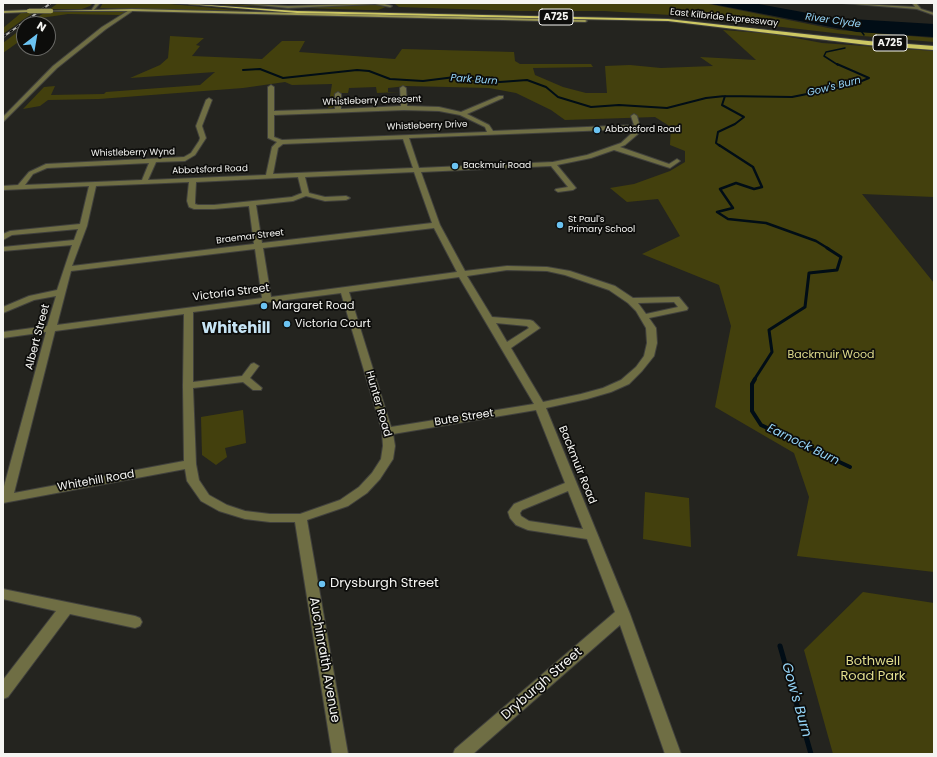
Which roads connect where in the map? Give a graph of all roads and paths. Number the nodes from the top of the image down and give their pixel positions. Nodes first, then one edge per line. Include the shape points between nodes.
1 (98, 3) edge
2 (177, 3) edge
3 (197, 3) edge
4 (241, 3) edge
5 (844, 3) edge
6 (913, 3) edge
7 (390, 6) junction
8 (918, 8) junction
9 (92, 10) junction
10 (132, 10) junction
11 (3, 12) edge
12 (359, 12) junction
13 (415, 13) junction
14 (934, 14) edge
15 (585, 21) joint
16 (800, 35) junction
17 (934, 47) edge
18 (271, 87) dead end
19 (402, 88) dead end
20 (338, 94) dead end
21 (501, 97) dead end
22 (209, 100) dead end
23 (404, 108) junction
24 (338, 111) junction
25 (270, 113) junction
26 (462, 114) junction
27 (634, 116) dead end
28 (3, 120) edge
29 (637, 127) junction
30 (491, 133) junction
31 (405, 136) junction
32 (281, 142) junction
33 (615, 148) junction
34 (677, 161) dead end
35 (154, 162) junction
36 (553, 164) junction
37 (417, 170) junction
38 (301, 175) junction
39 (269, 176) junction
40 (193, 180) junction
41 (144, 182) junction
42 (94, 184) junction
43 (20, 187) junction
44 (3, 188) edge
45 (558, 190) dead end
46 (306, 194) junction
47 (346, 198) dead end
48 (252, 204) junction
49 (436, 225) junction
50 (83, 226) junction
51 (3, 238) edge
52 (78, 242) junction
53 (258, 246) junction
54 (3, 249) edge
55 (67, 269) junction
56 (462, 274) junction
57 (345, 291) junction
58 (62, 292) junction
59 (268, 301) junction
60 (631, 301) junction
61 (3, 310) edge
62 (189, 310) junction
63 (644, 316) junction
64 (490, 320) junction
65 (52, 329) junction
66 (3, 335) edge
67 (506, 347) junction
68 (254, 366) dead end
69 (244, 378) junction
70 (188, 386) junction
71 (257, 388) dead end
72 (540, 406) junction
73 (387, 431) junction
74 (190, 464) junction
75 (572, 485) junction
76 (5, 498) edge
77 (300, 518) junction
78 (592, 535) junction
79 (3, 594) edge
80 (67, 608) junction
81 (623, 614) junction
82 (135, 622) dead end
83 (3, 692) edge
84 (340, 754) edge
85 (461, 754) edge
86 (673, 754) edge

1 - 9 street
2 - 16 highway, East Kilbride Expressway / A725 via 304,12 644,19
3 - 12 highway, East Kilbride Expressway / A725
4 - 7 street via 296,7 371,4
5 - 8 street
6 - 8 street
7 - 12 highway via 382,10
7 - 13 highway via 395,10
8 - 14 street
9 - 10 main road
9 - 11 main road, bridge
10 - 15 main road
10 - 28 street via 104,28 55,67
12 - 13 highway, East Kilbride Expressway / A725
13 - 17 highway, East Kilbride Expressway / A725 via 656,17
15 - 16 highway via 691,25
16 - 17 highway, East Kilbride Expressway / A725
18 - 25 street
19 - 23 street
20 - 24 street
21 - 26 street
22 - 35 street, Whistleberry Wynd via 199,126 203,138 193,154 180,161
23 - 24 street, Whistleberry Crescent
23 - 26 street, Whistleberry Crescent
24 - 25 street, Whistleberry Crescent
25 - 32 street via 271,138
26 - 30 street, Whistleberry Crescent via 483,123
27 - 29 street
29 - 30 street, Whistleberry Drive
29 - 33 street, Abbotsford Road via 629,140
30 - 31 street, Whistleberry Drive
31 - 32 street, Whistleberry Drive
31 - 37 street, Backmuir Road
32 - 39 street via 275,147
33 - 34 street via 670,166
33 - 36 street, Abbotsford Road via 589,157
35 - 41 street
35 - 43 street, Whistleberry Wynd via 46,166 31,173
36 - 37 street, Abbotsford Road
36 - 45 street via 573,188
37 - 38 street, Abbotsford Road
37 - 49 street, Backmuir Road
38 - 39 street, Abbotsford Road
38 - 46 street
39 - 40 street, Abbotsford Road
40 - 41 street, Abbotsford Road
40 - 48 street via 192,205 214,208
41 - 42 street, Abbotsford Road
42 - 43 street, Abbotsford Road
42 - 50 street, Albert Street
43 - 44 street, Abbotsford Road
46 - 47 street via 325,199
46 - 48 street via 293,199
48 - 53 street
49 - 53 street, Braemar Street
49 - 56 street, Backmuir Road
50 - 51 street via 10,233
50 - 52 street, Albert Street
52 - 54 street
52 - 55 street, Albert Street
53 - 55 street, Braemar Street
53 - 59 street
55 - 58 street, Albert Street
56 - 57 street, Victoria Street
56 - 60 street, Victoria Street via 507,268 547,269 586,278 612,288
56 - 64 street, Backmuir Road
57 - 59 street, Victoria Street
57 - 73 street, Hunter Road
58 - 61 street via 32,298
58 - 65 street, Albert Street
59 - 62 street, Victoria Street
60 - 63 street, Bute Street
60 - 63 street via 676,299 684,308
62 - 65 street, Victoria Street
62 - 70 street
63 - 72 street, Bute Street via 651,328 652,343 649,356 640,369 625,382 583,397
64 - 67 street, Backmuir Road
64 - 67 street via 530,323 535,328
65 - 66 street, Victoria Street
65 - 76 street, Albert Street
67 - 72 street, Backmuir Road
68 - 69 street
69 - 70 street
69 - 71 street
70 - 74 street
72 - 73 street, Bute Street
72 - 75 street, Backmuir Road
73 - 77 street, Hunter Road via 387,459 364,490 344,503
74 - 76 street, Whitehill Road
74 - 77 street via 193,481 205,498 223,508 245,515
75 - 78 street, Backmuir Road
75 - 78 street via 518,507 514,512 516,518 528,525
77 - 84 street, Auchinraith Avenue
78 - 81 street, Backmuir Road
79 - 80 street
80 - 82 street
80 - 83 street
81 - 85 street, Dryburgh Street
81 - 86 street, Backmuir Road

